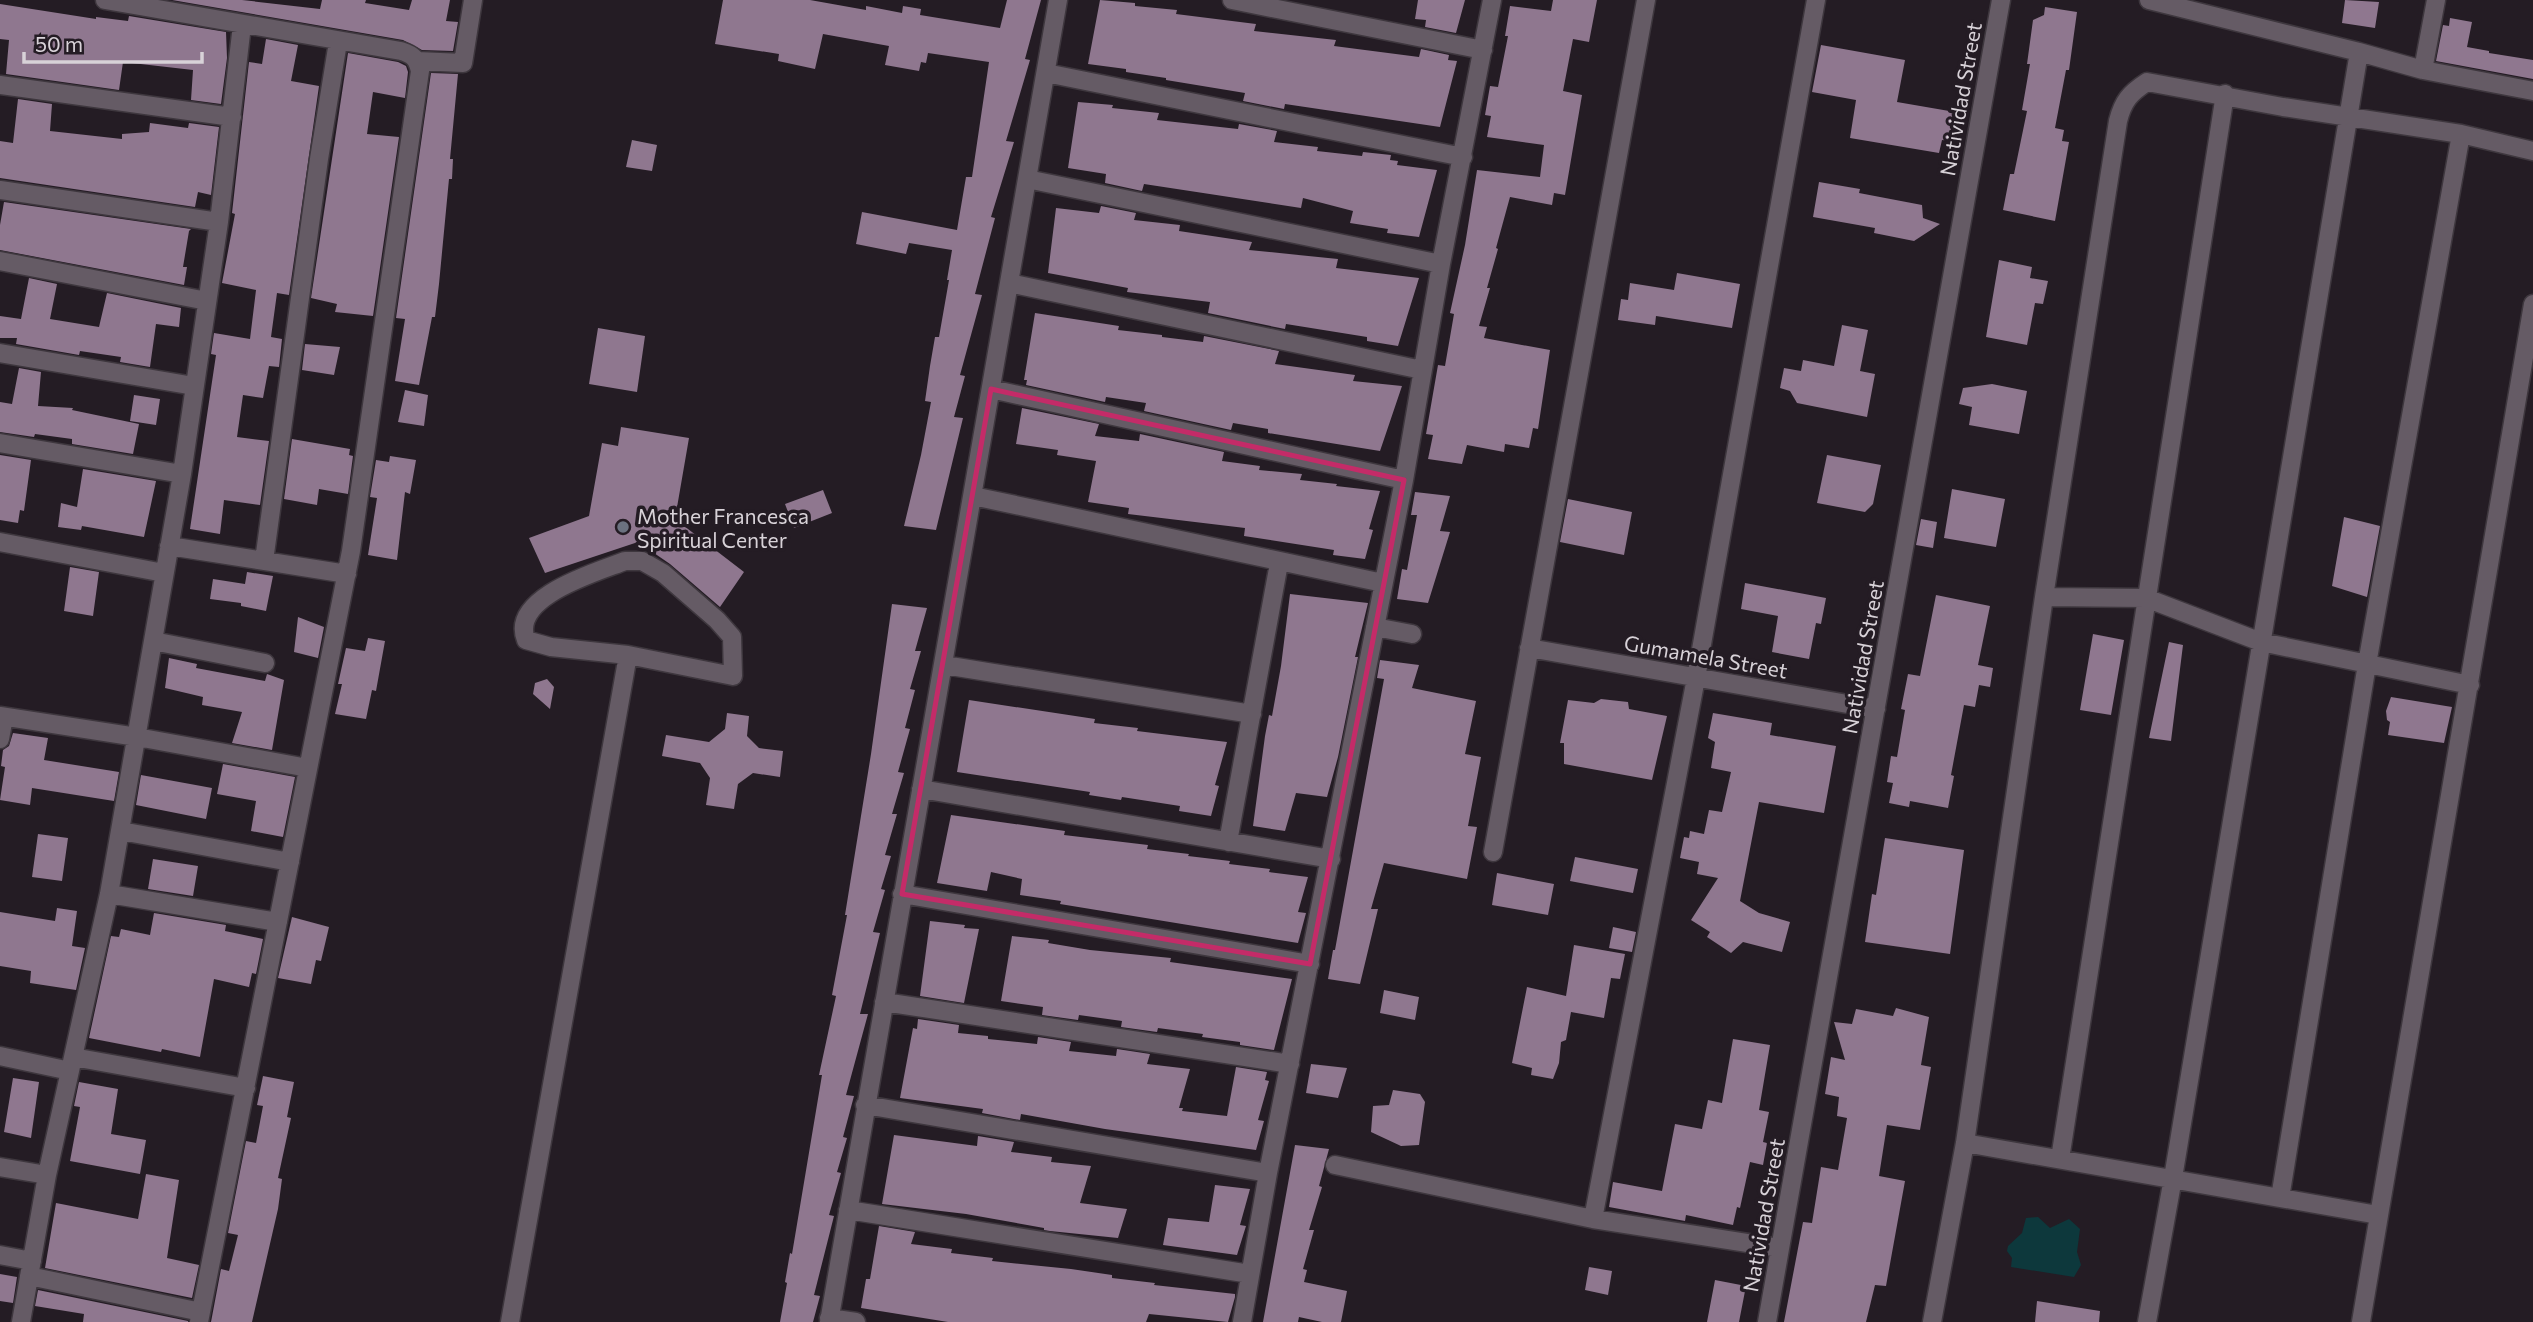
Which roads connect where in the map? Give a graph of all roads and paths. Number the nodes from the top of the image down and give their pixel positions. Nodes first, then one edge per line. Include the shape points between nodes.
1 (105, 0) edge
2 (473, 0) edge
3 (1058, 0) edge
4 (1232, 0) edge
5 (1492, 0) edge
6 (1646, 0) edge
7 (1816, 0) edge
8 (2001, 0) edge
9 (2149, 0) edge
10 (2436, 0) edge
11 (242, 25) junction
12 (338, 42) junction
13 (1483, 50) junction
14 (2359, 52) junction
15 (417, 61) junction
16 (2423, 70) junction
17 (1046, 73) junction
18 (0, 85) edge
19 (2533, 91) edge
20 (2225, 94) junction
21 (232, 117) junction
22 (2348, 117) junction
23 (2461, 134) junction
24 (2533, 151) edge
25 (1463, 157) junction
26 (1027, 179) junction
27 (0, 190) edge
28 (219, 222) junction
29 (0, 261) edge
30 (1441, 264) junction
31 (1009, 283) junction
32 (207, 301) junction
33 (2533, 304) edge
34 (0, 353) edge
35 (1422, 370) junction
36 (194, 386) junction
37 (991, 389) junction
38 (0, 443) edge
39 (182, 474) junction
40 (1404, 480) junction
41 (973, 496) junction
42 (0, 542) edge
43 (169, 546) junction
44 (264, 561) junction
45 (1279, 563) junction
46 (164, 573) junction
47 (347, 574) junction
48 (1383, 583) junction
49 (2044, 597) junction
50 (2146, 598) junction
51 (1376, 627) junction
52 (1412, 634) dead end
53 (153, 641) junction
54 (2261, 642) junction
55 (1529, 648) junction
56 (628, 655) junction
57 (265, 663) dead end
58 (2367, 664) junction
59 (944, 665) junction
60 (1696, 678) junction
61 (2470, 685) junction
62 (1876, 709) junction
63 (1252, 715) junction
64 (2, 716) edge
65 (137, 737) junction
66 (0, 739) edge
67 (308, 768) junction
68 (921, 789) junction
69 (121, 831) junction
70 (1228, 842) junction
71 (1493, 852) dead end
72 (1331, 859) junction
73 (290, 862) junction
74 (109, 894) junction
75 (902, 894) junction
76 (278, 922) junction
77 (1310, 964) junction
78 (884, 1002) junction
79 (0, 1056) edge
80 (1290, 1063) junction
81 (72, 1064) junction
82 (246, 1088) junction
83 (865, 1105) junction
84 (1965, 1143) junction
85 (2060, 1159) junction
86 (1335, 1165) dead end
87 (0, 1167) edge
88 (1268, 1173) junction
89 (47, 1175) junction
90 (2174, 1178) junction
91 (2280, 1198) junction
92 (848, 1210) junction
93 (2378, 1214) junction
94 (1594, 1219) junction
95 (1780, 1248) junction
96 (0, 1255) edge
97 (30, 1268) junction
98 (1250, 1274) junction
99 (200, 1317) edge
100 (829, 1320) edge
101 (21, 1322) edge
102 (510, 1322) edge
103 (856, 1322) edge
104 (1242, 1322) edge
105 (1767, 1322) edge
106 (1933, 1322) edge
107 (2147, 1322) edge
108 (2361, 1322) edge

1 - 11 street
2 - 15 street via 463,63
3 - 17 street
4 - 13 street
5 - 13 street
6 - 55 street
7 - 60 street
8 - 62 street, Natividad Street
9 - 14 street
10 - 16 street
11 - 12 street
11 - 21 street
12 - 15 street via 401,51
12 - 44 street
13 - 25 street
14 - 16 street
14 - 22 street
15 - 47 street via 420,71
16 - 19 street
17 - 25 street
17 - 26 street
18 - 21 street
20 - 22 street
20 - 49 street via 2147,82 2122,103
20 - 50 street
21 - 28 street
22 - 23 street
22 - 54 street
23 - 24 street
23 - 58 street
25 - 30 street
26 - 30 street
26 - 31 street
27 - 28 street
28 - 32 street
29 - 32 street
30 - 35 street
31 - 35 street
31 - 37 street
32 - 36 street
33 - 61 street
34 - 36 street
35 - 40 street
36 - 39 street
37 - 40 street
37 - 41 street
38 - 39 street
39 - 43 street
40 - 48 street
41 - 45 street
41 - 59 street
42 - 46 street
43 - 44 street
43 - 46 street
44 - 47 street
45 - 48 street
45 - 63 street
46 - 53 street
47 - 67 street
48 - 51 street
49 - 50 street
49 - 84 street
50 - 54 street
50 - 85 street
51 - 52 street
51 - 72 street
53 - 57 street
53 - 65 street
54 - 58 street
54 - 90 street
55 - 60 street, Gumamela Street
55 - 71 street
56 - 56 street via 733,676 732,637 663,573 642,561 625,561 544,596 525,621 523,634 532,644
56 - 102 street
58 - 61 street
58 - 91 street
59 - 63 street
59 - 68 street
60 - 62 street, Gumamela Street
60 - 94 street
61 - 93 street
62 - 95 street, Natividad Street
63 - 70 street
64 - 65 street
64 - 66 street
65 - 67 street
65 - 69 street
67 - 73 street
68 - 70 street
68 - 75 street
69 - 73 street
69 - 74 street
70 - 72 street
72 - 77 street
73 - 76 street
74 - 76 street
74 - 81 street
75 - 77 street
75 - 78 street
76 - 82 street
77 - 80 street
78 - 80 street
78 - 83 street
79 - 81 street
80 - 88 street
81 - 82 street
81 - 89 street
82 - 99 street
83 - 88 street
83 - 92 street
84 - 85 street
84 - 106 street
85 - 90 street
86 - 94 street
87 - 89 street
88 - 98 street
89 - 97 street
90 - 91 street
90 - 107 street
91 - 93 street
92 - 98 street
92 - 100 street
93 - 108 street
94 - 95 street
95 - 105 street, Natividad Street
96 - 97 street
97 - 99 street
97 - 101 street
98 - 104 street
100 - 103 street

